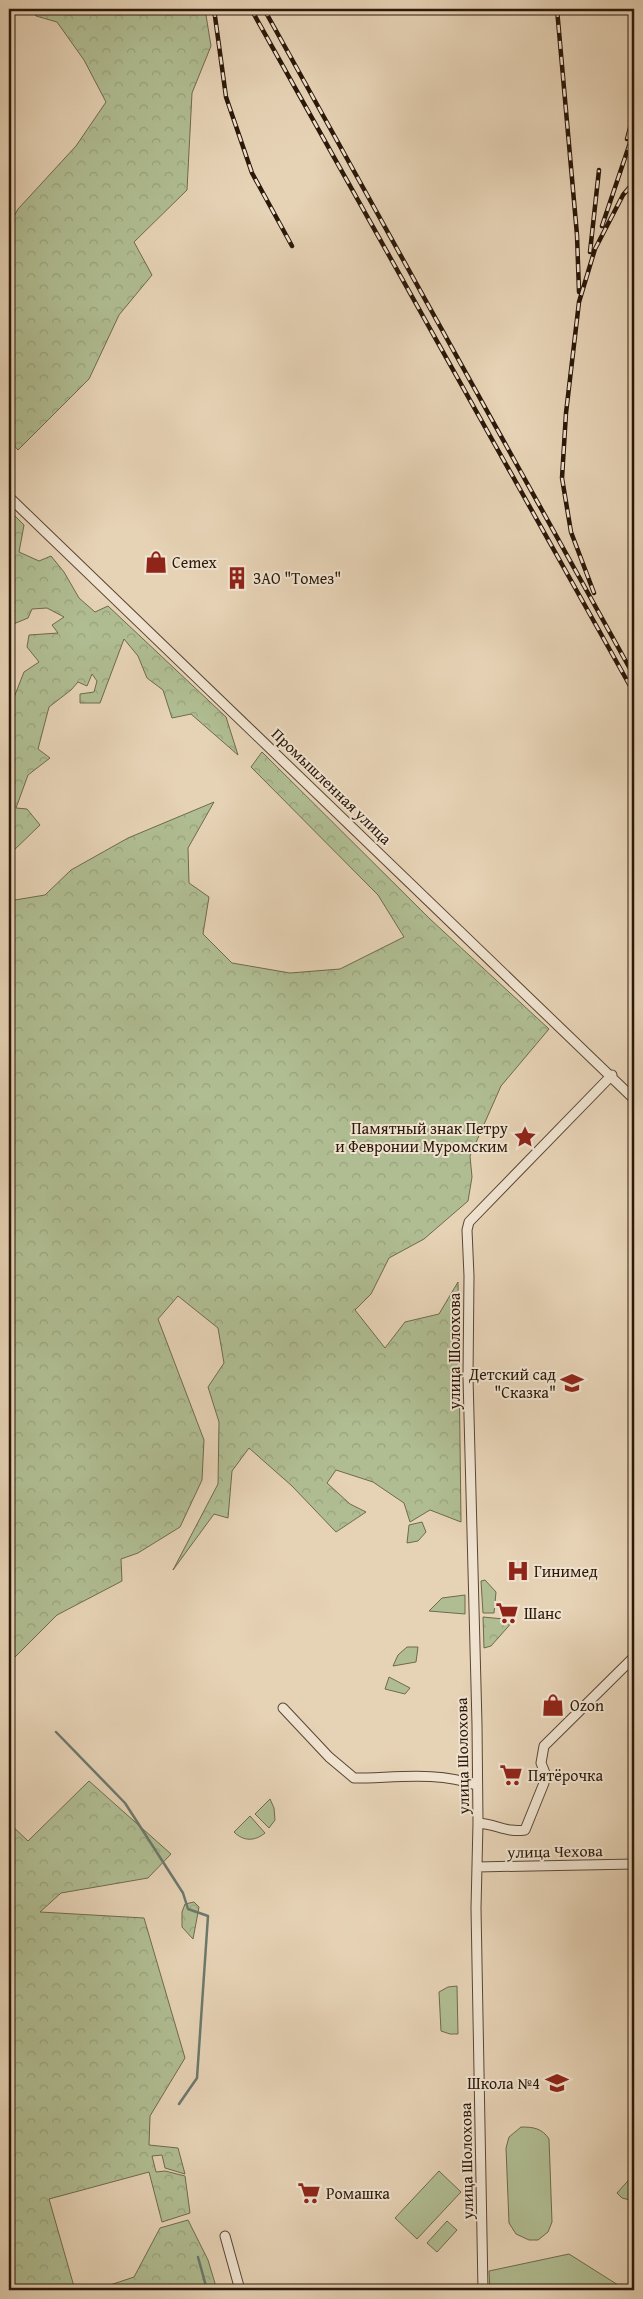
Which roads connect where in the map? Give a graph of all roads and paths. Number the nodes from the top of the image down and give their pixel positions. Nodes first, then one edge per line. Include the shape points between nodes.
1 (9, 496) edge
2 (612, 1075) junction
3 (634, 1099) edge
4 (634, 1657) edge
5 (284, 1708) dead end
6 (476, 1785) junction
7 (478, 1823) junction
8 (634, 1864) edge
9 (477, 1867) junction
10 (225, 2236) dead end
11 (240, 2290) edge
12 (483, 2290) edge

1 - 2 street, Промышленная улица
2 - 3 street, Промышленная улица
2 - 6 street, улица Шолохова via 469,1222 466,1230
4 - 7 street via 544,1746 541,1763 544,1783 525,1830 512,1832
5 - 6 street via 354,1778 459,1779
6 - 7 street, улица Шолохова
7 - 9 street, улица Шолохова
8 - 9 street, улица Чехова
9 - 12 street, улица Шолохова
10 - 11 street

